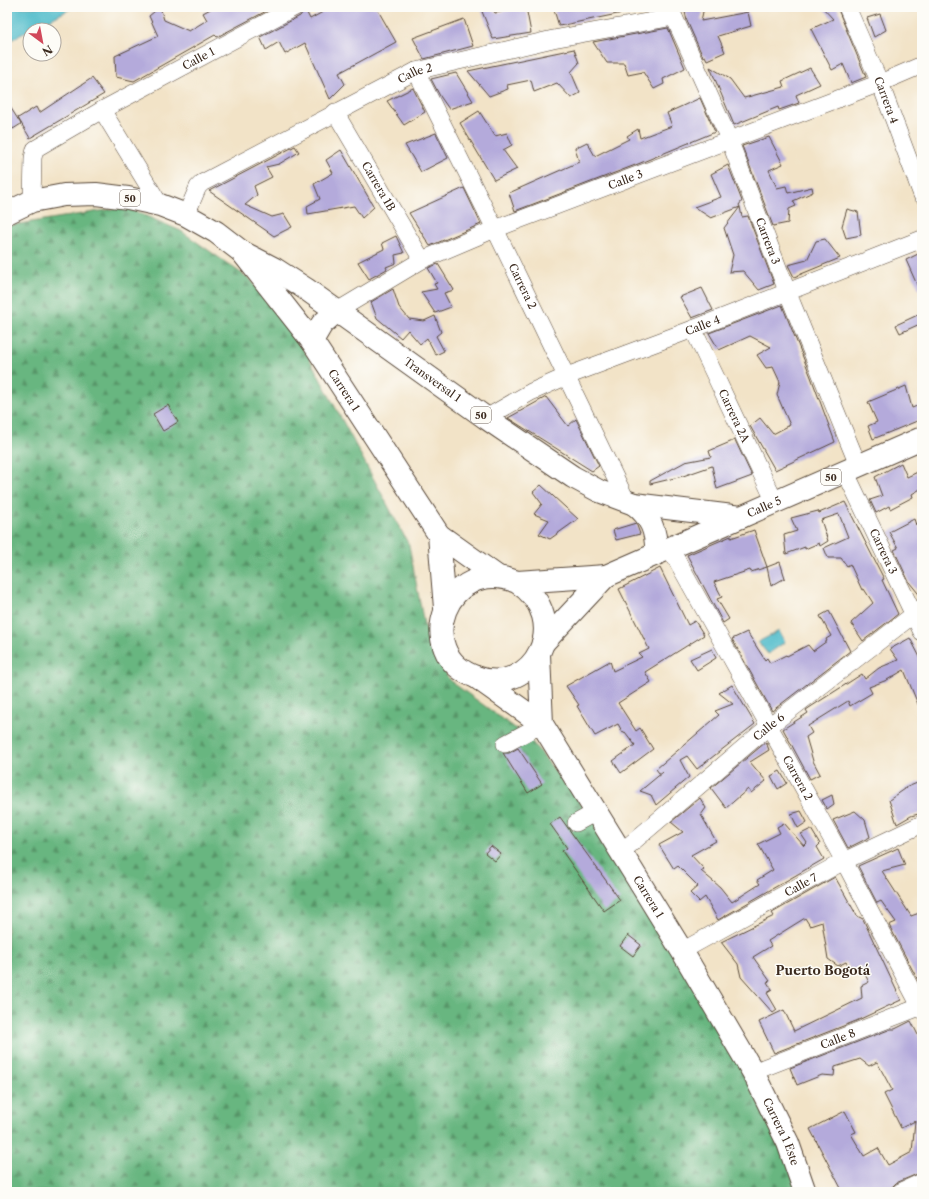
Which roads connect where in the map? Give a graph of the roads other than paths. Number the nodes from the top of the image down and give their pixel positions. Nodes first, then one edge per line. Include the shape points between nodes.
1 (295, 7) edge
2 (847, 7) edge
3 (675, 12) edge
4 (922, 65) edge
5 (416, 71) junction
6 (880, 83) junction
7 (102, 110) junction
8 (335, 112) junction
9 (729, 139) junction
10 (922, 195) edge
11 (32, 201) junction
12 (160, 205) junction
13 (7, 213) edge
14 (186, 215) junction
15 (495, 229) junction
16 (922, 239) edge
17 (242, 252) junction
18 (422, 260) junction
19 (787, 291) junction
20 (337, 311) junction
21 (693, 329) junction
22 (312, 341) junction
23 (567, 376) junction
24 (486, 418) junction
25 (922, 438) edge
26 (852, 468) junction
27 (775, 502) junction
28 (630, 503) junction
29 (740, 517) junction
30 (439, 535) junction
31 (663, 551) junction
32 (606, 576) junction
33 (508, 579) junction
34 (445, 608) junction
35 (918, 612) edge
36 (922, 632) edge
37 (541, 648) junction
38 (476, 678) junction
39 (542, 724) junction
40 (768, 727) junction
41 (505, 744) dead end
42 (596, 812) junction
43 (576, 823) dead end
44 (922, 824) edge
45 (620, 853) junction
46 (844, 861) junction
47 (682, 951) junction
48 (922, 1008) edge
49 (753, 1072) junction
50 (922, 1182) edge
51 (805, 1192) edge
52 (900, 1192) edge

1 - 7 street, Calle 1
2 - 6 street, Carrera 4
3 - 5 street, Calle 2
3 - 9 street, Carrera 3
4 - 6 street, Calle 3
5 - 8 street, Calle 2
5 - 15 street, Carrera 2
6 - 9 street, Calle 3
6 - 10 street, Carrera 4
7 - 11 street, Calle 1 via 35,150
7 - 12 street
8 - 14 street, Calle 2 via 202,183
8 - 18 street, Carrera 1B
9 - 15 street, Calle 3
9 - 19 street, Carrera 3
11 - 12 main road, 50 via 64,195 96,194
11 - 13 main road, 50
12 - 14 main road, 50
14 - 17 main road, 50 via 216,232
15 - 18 street, Calle 3
15 - 23 street, Carrera 2
16 - 19 street, Calle 4
17 - 20 main road, Transversal 1 / 50 via 275,269
17 - 22 main road, Carrera 1 / 50
18 - 20 street, Calle 3
19 - 21 street, Calle 4
19 - 26 street, Carrera 3
20 - 22 main road via 322,324
20 - 24 main road, Transversal 1 / 50
21 - 23 street, Calle 4
21 - 27 street, Carrera 2A
22 - 30 main road, Carrera 1 / 50
23 - 24 street, Calle 4 via 531,392
23 - 28 street, Carrera 2
24 - 28 main road, Transversal 1 / 50 via 573,477
25 - 26 main road, Calle 5 / 50
26 - 27 main road, Calle 5 / 50
26 - 35 street, Carrera 3
27 - 29 main road, Calle 5 / 50
28 - 29 main road, Transversal 1 / 50
28 - 31 main road, Transversal 1 via 643,511 650,520 657,542
29 - 31 main road, Calle 5 / 50
30 - 33 main road, Carrera 1 / 50
30 - 34 main road, Carrera 1 / 50
31 - 32 main road, Calle 5 / 50
31 - 40 street, Carrera 2
32 - 33 main road, Calle 5 / 50
32 - 37 main road, Calle 5 / 50
33 - 34 main road, 50 via 487,577 467,584 458,590
33 - 37 main road, 50 via 531,592 541,607 546,631
34 - 38 main road, 50 via 441,632 448,655 460,668
35 - 36 street, Carrera 3
35 - 40 street, Calle 6
37 - 38 main road, 50 via 532,664 512,677 488,680
37 - 39 main road, Carrera 1
38 - 39 main road, Carrera 1
39 - 41 street
39 - 42 main road, Carrera 1
40 - 45 street, Calle 6
40 - 46 street, Carrera 2
42 - 43 street
42 - 45 main road, Carrera 1
44 - 46 street, Calle 7
45 - 47 main road, Carrera 1
46 - 47 street, Calle 7
46 - 48 street, Carrera 2
47 - 49 main road, Carrera 1
48 - 49 street, Calle 8
49 - 51 main road, Carrera 1 Este via 788,1143
50 - 52 street

